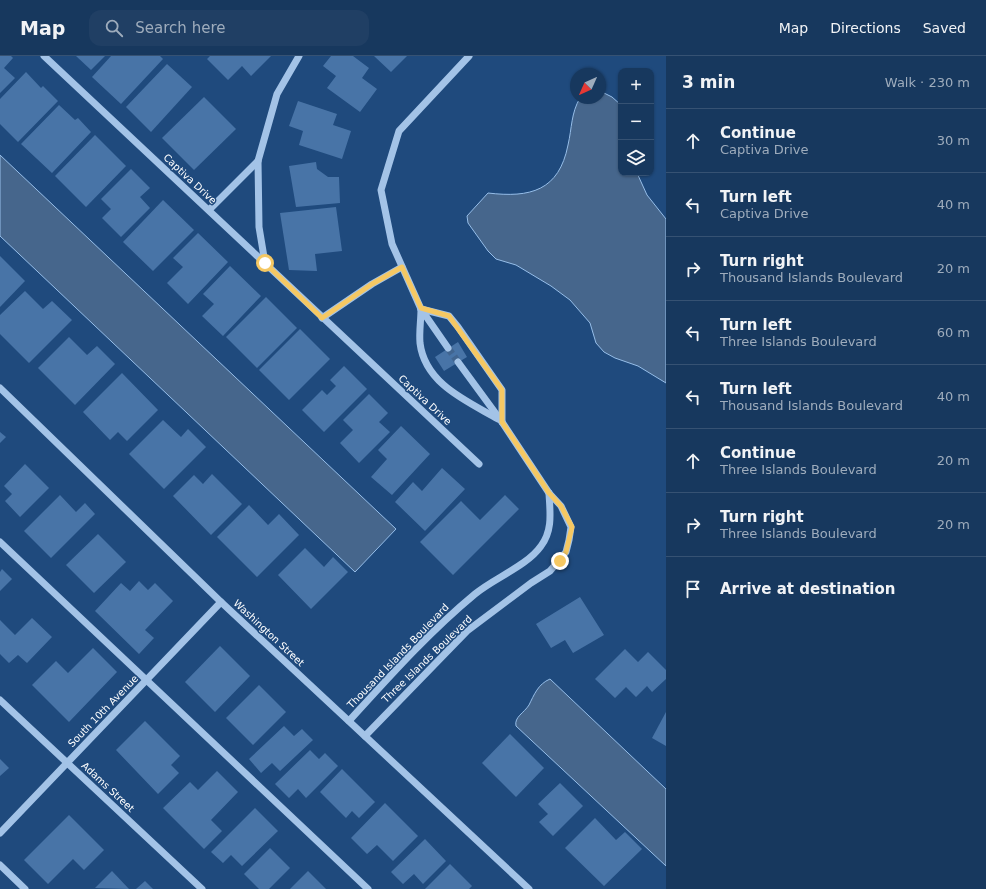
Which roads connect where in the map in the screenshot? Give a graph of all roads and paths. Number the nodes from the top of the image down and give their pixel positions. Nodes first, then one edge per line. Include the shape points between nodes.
1 (44, 56) edge
2 (299, 56) edge
3 (469, 56) edge
4 (258, 161) junction
5 (209, 210) junction
6 (265, 263) junction
7 (402, 267) junction
8 (421, 308) junction
9 (322, 318) junction
10 (448, 348) tunnel mouth
11 (458, 362) tunnel mouth
12 (0, 388) edge
13 (502, 422) junction
14 (478, 464) dead end
15 (549, 493) junction
16 (0, 542) edge
17 (221, 602) junction
18 (147, 680) junction
19 (0, 700) edge
20 (349, 721) junction
21 (365, 736) junction
22 (68, 763) junction
23 (0, 833) edge
24 (0, 865) edge
25 (25, 889) edge
26 (202, 889) edge
27 (368, 889) edge
28 (528, 889) edge

1 - 5 street, Captiva Drive
2 - 4 street via 277,94
3 - 7 street via 399,131 381,190 392,244
4 - 5 street
4 - 6 street via 259,227
5 - 6 street, Captiva Drive
6 - 9 street, Captiva Drive
7 - 8 street
7 - 9 street
8 - 10 street
8 - 13 street via 449,316 458,326 502,390
8 - 13 street via 422,352 438,381
9 - 14 street, Captiva Drive
11 - 13 street
12 - 17 street, Washington Street
13 - 15 street
15 - 20 street, Thousand Islands Boulevard via 550,524 541,546 477,592 444,620
15 - 21 street, Three Islands Boulevard via 561,506 572,527 566,552 560,561 467,631
16 - 18 street
17 - 18 street, South 10th Avenue
17 - 20 street, Washington Street
18 - 22 street, South 10th Avenue
18 - 27 street
19 - 22 street, Adams Street
20 - 21 street, Washington Street
21 - 28 street, Washington Street
22 - 23 street, South 10th Avenue
22 - 26 street, Adams Street
24 - 25 street

